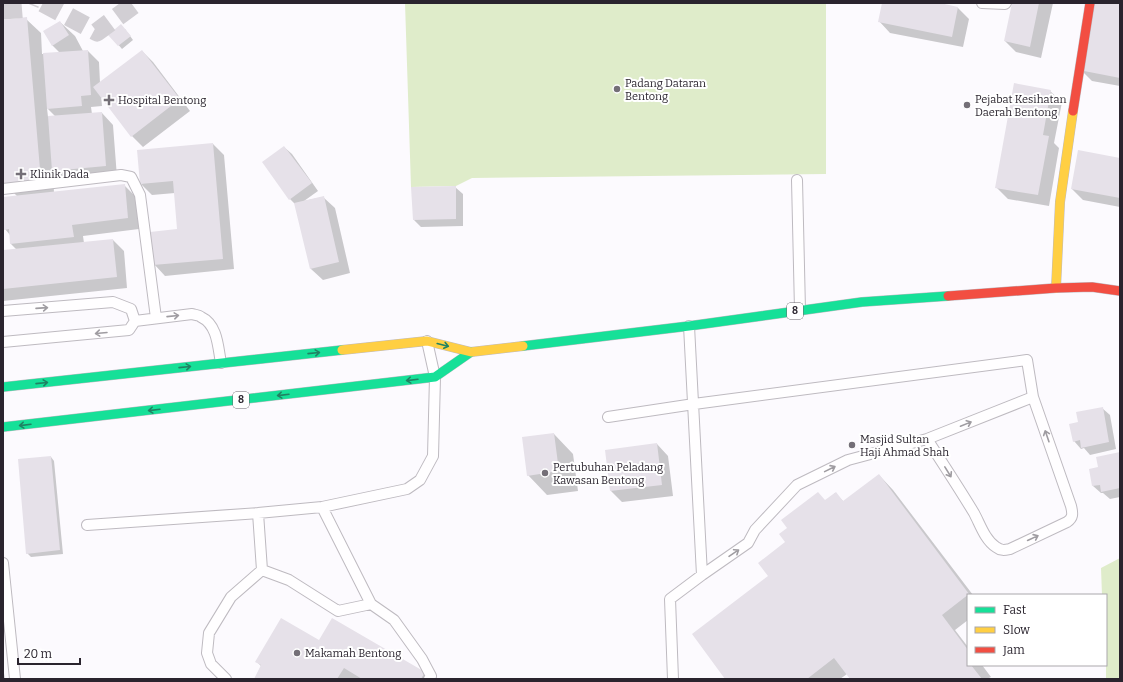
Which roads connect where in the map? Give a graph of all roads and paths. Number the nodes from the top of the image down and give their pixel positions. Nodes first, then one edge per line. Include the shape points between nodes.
1 (982, 3) edge
2 (1006, 3) edge
3 (1090, 3) edge
4 (797, 180) dead end
5 (3, 189) edge
6 (1056, 288) junction
7 (1120, 291) edge
8 (800, 310) junction
9 (3, 311) edge
10 (156, 318) junction
11 (134, 321) junction
12 (689, 326) junction
13 (427, 341) junction
14 (3, 342) edge
15 (471, 352) junction
16 (221, 363) junction
17 (435, 378) junction
18 (3, 387) edge
19 (1033, 397) junction
20 (694, 404) junction
21 (608, 417) dead end
22 (3, 427) edge
23 (927, 439) junction
24 (322, 507) junction
25 (258, 513) junction
26 (88, 525) dead end
27 (3, 563) edge
28 (262, 570) junction
29 (702, 575) junction
30 (5, 600) edge
31 (371, 604) junction
32 (15, 679) edge
33 (226, 679) edge
34 (429, 679) edge
35 (673, 679) edge

1 - 2 lane
3 - 6 main road via 1060,202
4 - 8 lane
5 - 10 lane via 121,175 132,177 140,195
6 - 7 main road, 8 via 1092,286
6 - 8 main road, 8 via 862,302
8 - 12 main road, 8
9 -> 11 lane via 114,302 131,309
10 - 11 lane
10 -> 16 lane via 192,314 201,316 215,332
11 -> 14 lane via 129,330
12 - 15 main road, 8
12 - 20 lane
13 -> 15 main road, 8
16 -> 13 main road, 8
13 - 17 lane
15 - 17 main road, 8
18 -> 16 main road, 8
17 -> 22 main road, 8
17 - 24 lane via 432,456 420,480 407,489
19 - 20 lane via 1027,360
23 -> 19 lane
23 -> 19 lane via 988,540 1000,550 1010,549 1067,522 1073,514
20 - 21 lane
20 - 29 lane
29 -> 23 lane via 748,543 755,530 797,486 848,460
24 - 25 lane
24 - 31 lane
25 - 26 lane
25 - 28 lane
27 - 30 lane
28 - 31 lane via 289,580 338,611
28 - 33 lane via 231,597 208,633 207,653 211,664
29 - 35 lane via 670,599
30 - 32 lane
31 - 34 lane via 394,620 422,659 431,676

